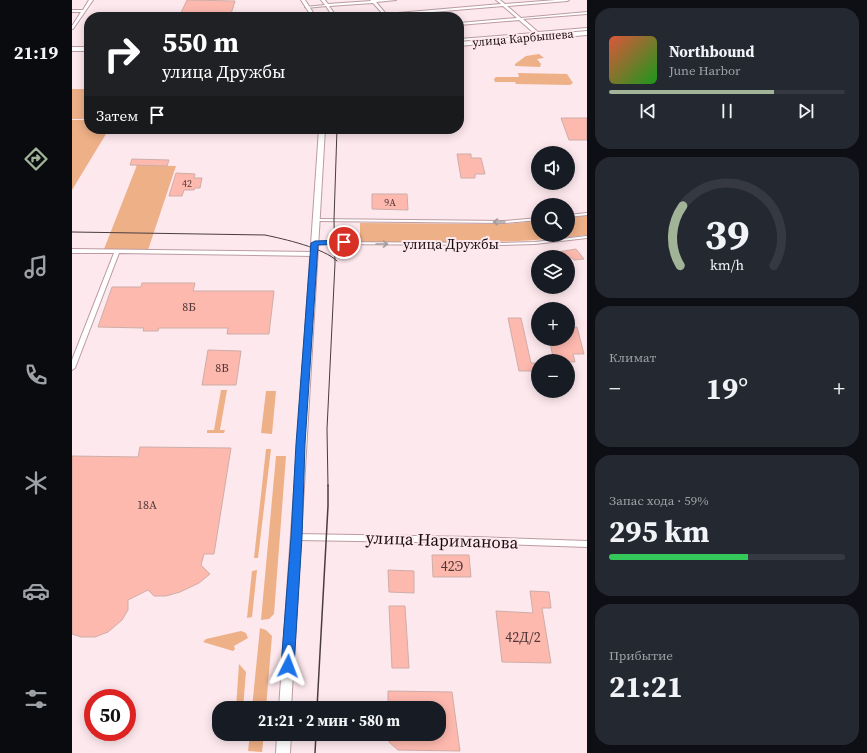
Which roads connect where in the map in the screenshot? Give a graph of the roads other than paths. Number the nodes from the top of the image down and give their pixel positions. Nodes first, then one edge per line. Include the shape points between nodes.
1 (90, 0) edge
2 (303, 0) edge
3 (323, 0) edge
4 (394, 0) edge
5 (498, 0) edge
6 (567, 0) edge
7 (373, 1) edge
8 (327, 5) junction
9 (504, 5) junction
10 (307, 7) junction
11 (72, 11) edge
12 (83, 12) junction
13 (310, 12) edge
14 (332, 12) edge
15 (382, 12) edge
16 (421, 12) edge
17 (587, 13) edge
18 (520, 19) junction
19 (464, 24) edge
20 (72, 28) edge
21 (587, 29) edge
22 (537, 33) junction
23 (587, 33) edge
24 (464, 40) edge
25 (464, 44) edge
26 (72, 48) edge
27 (84, 49) edge
28 (322, 134) edge
29 (587, 214) edge
30 (575, 215) edge
31 (316, 220) junction
32 (531, 220) edge
33 (587, 237) edge
34 (315, 243) junction
35 (72, 251) edge
36 (117, 252) junction
37 (314, 254) junction
38 (72, 368) edge
39 (297, 537) junction
40 (587, 544) edge
41 (285, 701) edge
42 (284, 741) edge
43 (283, 753) edge

1 - 12 street
2 - 10 main road
3 - 8 street
4 - 7 street
5 - 9 street
6 - 9 street
7 - 8 street
7 - 15 street
8 - 10 street
8 - 14 street
9 - 16 street
9 - 18 street
10 - 13 main road
11 - 12 street
12 - 20 street
17 - 18 street
18 - 19 street
18 - 22 street
21 - 22 street
22 - 24 street
23 - 25 main road, улица Карбышева
26 - 27 main road
28 - 31 main road
29 - 30 street
32 -> 31 street, улица Дружбы via 504,222
31 - 34 main road
34 -> 33 street, улица Дружбы via 499,244
34 - 37 main road
35 - 36 street
36 - 37 street
36 - 38 street
37 - 39 main road via 300,444
39 - 40 street, улица Нариманова
39 - 41 main road
42 - 43 main road

